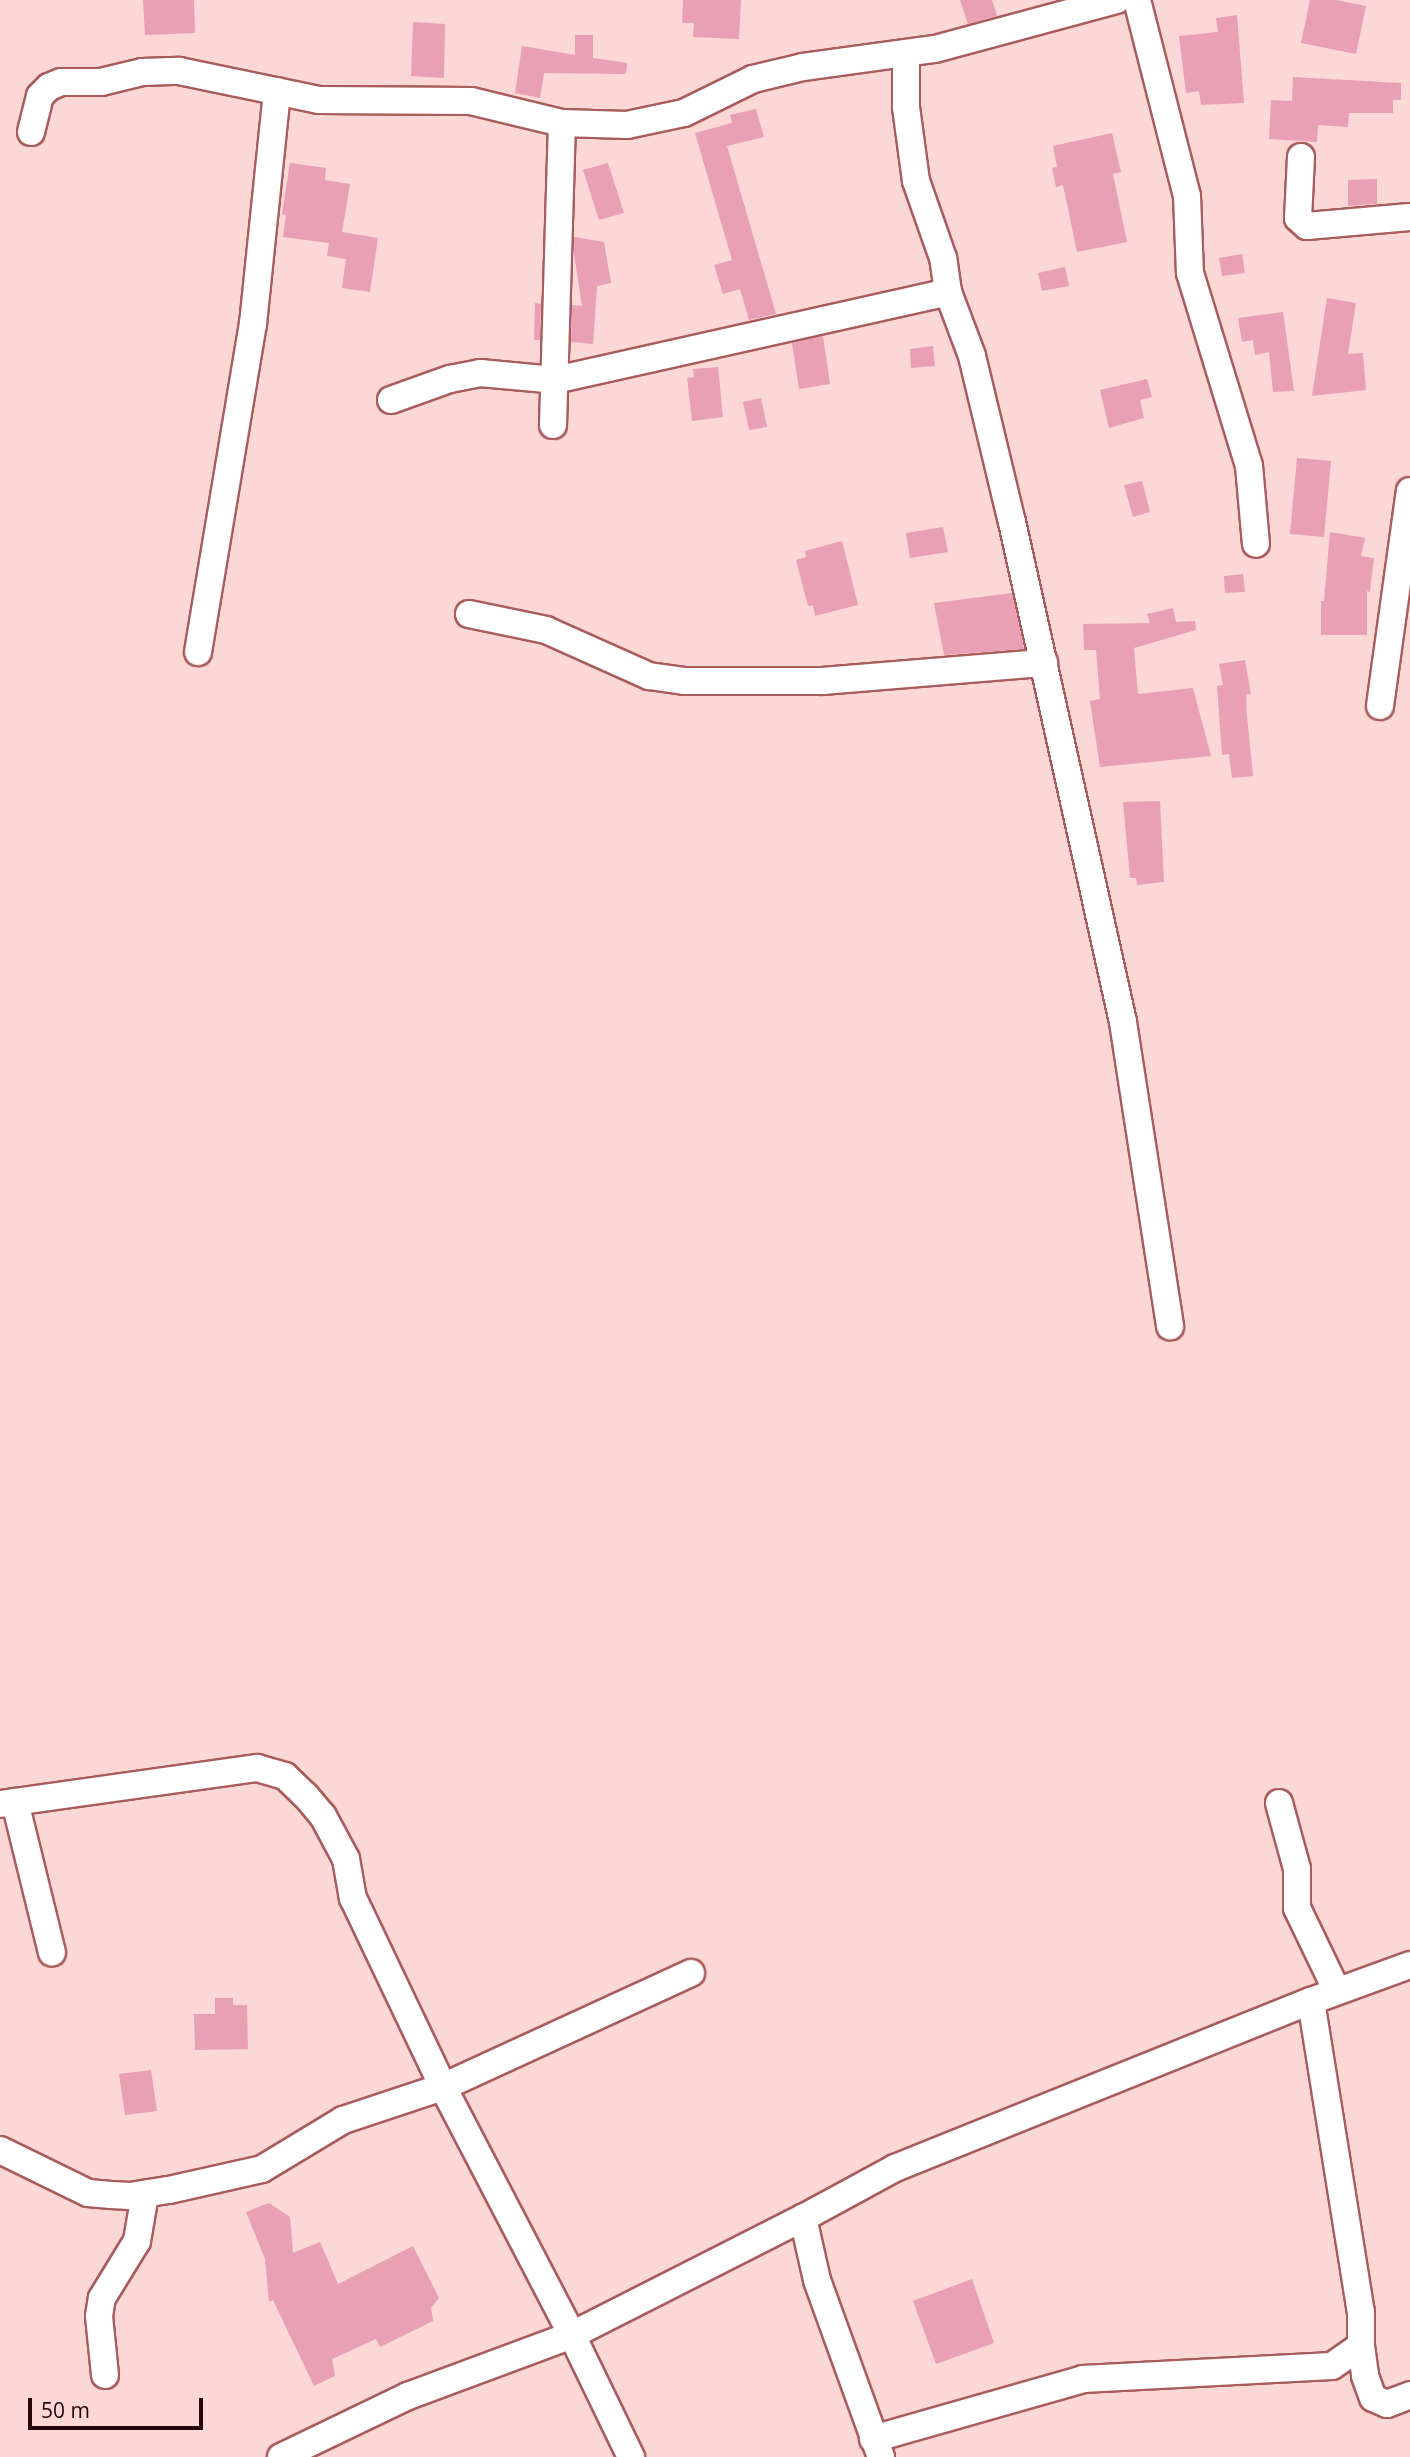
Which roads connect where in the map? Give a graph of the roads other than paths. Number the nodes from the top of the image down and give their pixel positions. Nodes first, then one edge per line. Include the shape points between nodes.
1 (1117, 0) edge
2 (1137, 0) edge
3 (906, 53) junction
4 (278, 92) junction
5 (562, 123) junction
6 (32, 132) dead end
7 (1301, 157) dead end
8 (1410, 217) edge
9 (948, 292) junction
10 (555, 380) junction
11 (391, 400) dead end
12 (553, 425) dead end
13 (1410, 491) edge
14 (1256, 544) dead end
15 (469, 614) dead end
16 (198, 652) dead end
17 (1044, 663) junction
18 (1380, 706) dead end
19 (1170, 1325) dead end
20 (8, 1803) edge
21 (1279, 1803) dead end
22 (52, 1953) dead end
23 (1410, 1965) edge
24 (691, 1973) dead end
25 (1337, 1991) junction
26 (1311, 2001) junction
27 (443, 2087) junction
28 (0, 2150) edge
29 (145, 2194) junction
30 (803, 2218) junction
31 (572, 2335) junction
32 (1360, 2346) junction
33 (104, 2375) dead end
34 (1410, 2395) edge
35 (877, 2448) edge
36 (281, 2457) edge
37 (631, 2457) edge

1 - 3 street
2 - 14 street via 1187,196 1190,273 1249,466
3 - 5 street via 752,79 684,113 627,125
3 - 9 street via 906,107 916,181 943,258
4 - 5 street via 318,100 471,101
4 - 6 street via 179,71 142,72 100,82 61,82 40,96
4 - 16 street via 253,324
5 - 10 street
7 - 8 street via 1298,218 1307,226
9 - 10 street
9 - 17 street via 972,356
10 - 11 street via 480,373
10 - 12 street
13 - 18 street
15 - 17 street via 546,630 649,676 684,681 823,681
17 - 19 street via 1123,1023
20 - 22 street
20 - 27 street via 257,1769 285,1776 323,1816 346,1859 353,1898
21 - 25 street via 1297,1869 1297,1908
23 - 25 street
24 - 27 street
25 - 26 street
26 - 30 street via 895,2168
26 - 32 street via 1361,2312
27 - 29 street via 343,2120 262,2169
27 - 31 street
28 - 29 street via 88,2193
29 - 33 street via 137,2241 102,2298
30 - 31 street
30 - 35 street via 817,2280
31 - 36 street via 408,2396
31 - 37 street
32 - 34 street via 1373,2398 1387,2404
32 - 35 street via 1332,2365 1083,2379

